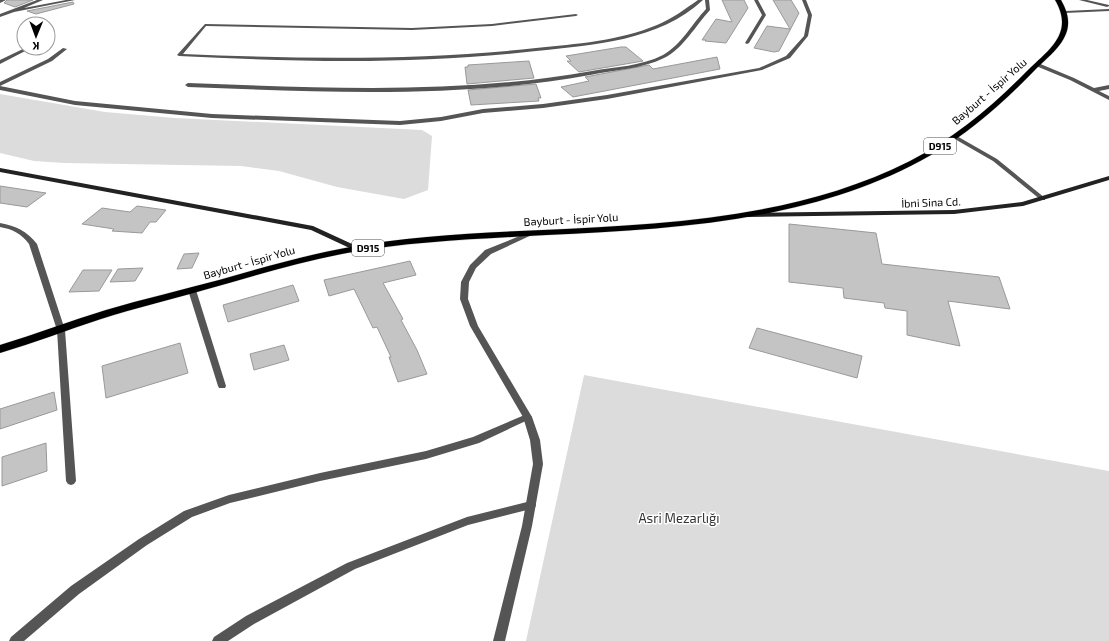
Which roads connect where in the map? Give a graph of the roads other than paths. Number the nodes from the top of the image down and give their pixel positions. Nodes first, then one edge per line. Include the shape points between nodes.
1 (4, 0) edge
2 (41, 0) edge
3 (73, 0) edge
4 (700, 0) edge
5 (707, 0) edge
6 (756, 0) edge
7 (804, 0) edge
8 (1058, 0) edge
9 (1081, 0) edge
10 (0, 2) edge
11 (1109, 6) edge
12 (1109, 10) edge
13 (16, 11) junction
14 (1065, 12) junction
15 (576, 15) dead end
16 (0, 16) edge
17 (748, 43) dead end
18 (65, 49) dead end
19 (16, 54) edge
20 (0, 62) edge
21 (1038, 65) junction
22 (0, 84) edge
23 (188, 85) dead end
24 (1109, 87) edge
25 (0, 88) edge
26 (1094, 90) junction
27 (1109, 98) edge
28 (955, 136) junction
29 (0, 170) edge
30 (1109, 178) edge
31 (1043, 199) junction
32 (748, 215) junction
33 (0, 225) edge
34 (0, 231) edge
35 (20, 231) junction
36 (532, 233) junction
37 (359, 250) junction
38 (192, 290) junction
39 (61, 330) junction
40 (0, 350) edge
41 (222, 386) dead end
42 (527, 417) junction
43 (71, 481) dead end
44 (531, 505) junction
45 (15, 641) edge
46 (218, 641) edge
47 (499, 641) edge

1 - 10 street
2 - 13 street
3 - 13 street
4 - 15 street via 672,20 632,34 512,53 359,61 179,55 205,25 425,28 492,25
5 - 23 street via 708,9 668,54 648,62 581,76 539,82 422,90
6 - 17 street via 764,15
7 - 25 street via 810,15 806,36 788,57 760,69 607,97 483,111 441,119 400,123 212,116 75,103
8 - 14 main road, Bayburt - İspir Yolu / D915
9 - 11 street
12 - 14 street
13 - 16 street
14 - 21 main road, Bayburt - İspir Yolu / D915 via 1067,27 1064,35
18 - 22 street via 50,60
19 - 20 street
21 - 26 street
21 - 28 main road, Bayburt - İspir Yolu / D915 via 1012,90
24 - 26 street
26 - 27 street
28 - 31 street via 995,160
28 - 32 main road, Bayburt - İspir Yolu / D915 via 894,172 850,189 812,201
29 - 37 main road via 313,228
30 - 31 main road, İbni Sina Cd.
31 - 32 main road, İbni Sina Cd. via 1023,204 954,212
32 - 36 main road, Bayburt - İspir Yolu / D915 via 619,228
33 - 35 street
34 - 35 street
35 - 39 street via 27,235 33,244
36 - 37 main road, Bayburt - İspir Yolu / D915 via 415,240
36 - 42 street via 488,252 465,282 464,299 474,326
37 - 38 main road, Bayburt - İspir Yolu / D915 via 303,259
38 - 39 main road, Bayburt - İspir Yolu / D915 via 79,322
38 - 41 street
39 - 40 main road, Bayburt - İspir Yolu / D915
39 - 43 street
42 - 44 street via 535,440 538,464
42 - 45 street via 476,440 426,455 252,493 188,514 75,590
44 - 46 street via 467,521 351,566 250,620
44 - 47 street

